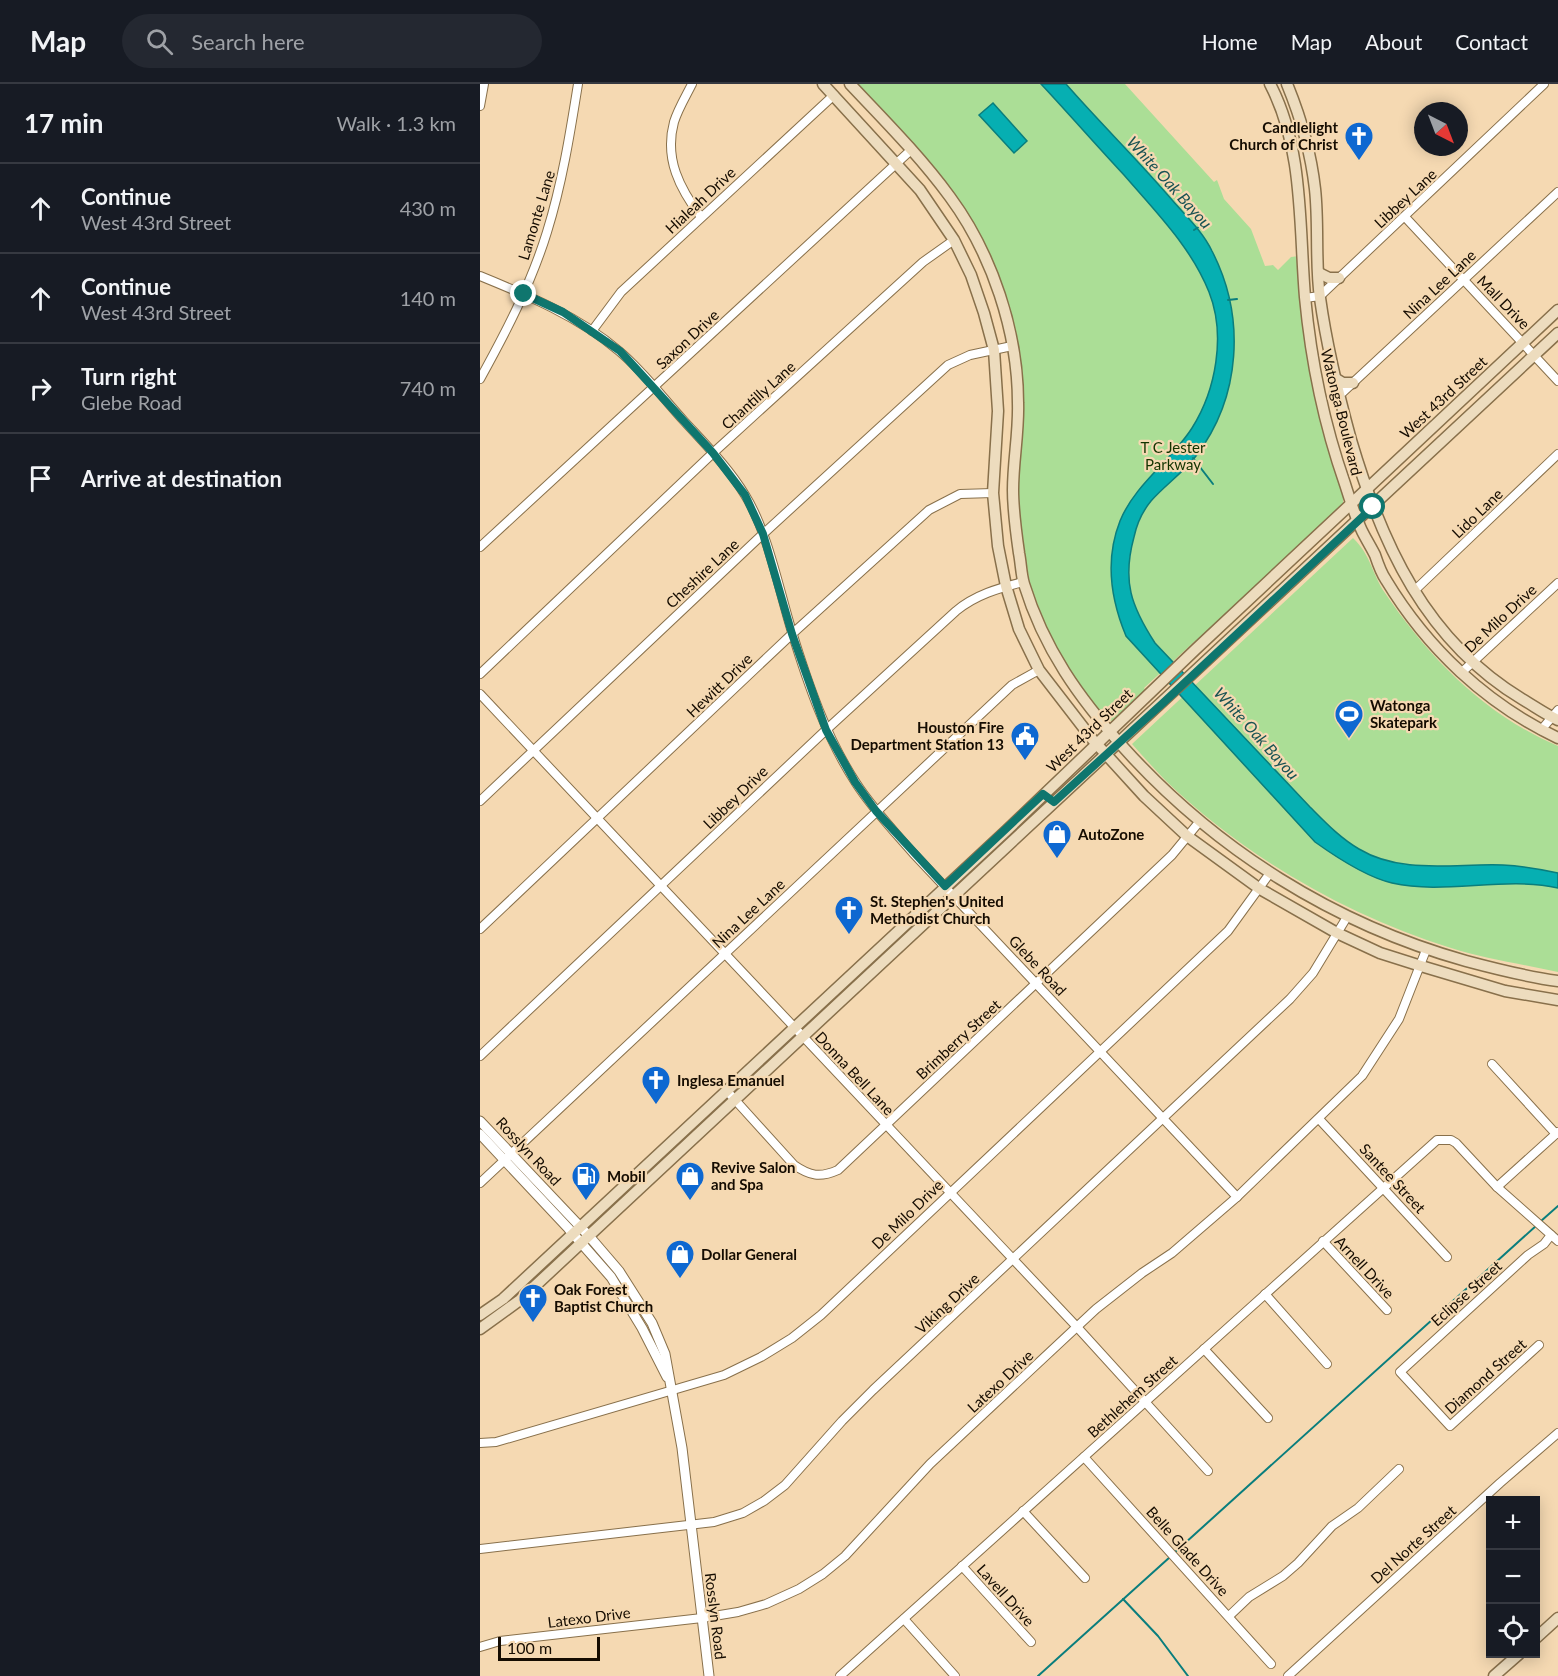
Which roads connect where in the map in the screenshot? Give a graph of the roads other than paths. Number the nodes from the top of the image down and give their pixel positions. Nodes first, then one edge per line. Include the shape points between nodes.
1 (484, 84) edge
2 (578, 84) edge
3 (692, 84) edge
4 (823, 84) edge
5 (850, 84) edge
6 (1270, 84) edge
7 (1287, 84) edge
8 (1544, 84) edge
9 (834, 95) junction
10 (480, 106) edge
11 (911, 150) junction
12 (897, 163) junction
13 (1558, 192) edge
14 (701, 217) junction
15 (1405, 217) junction
16 (954, 240) junction
17 (1319, 273) junction
18 (480, 276) edge
19 (1339, 278) junction
20 (1464, 280) junction
21 (524, 294) junction
22 (1320, 296) junction
23 (1305, 298) junction
24 (1558, 309) edge
25 (592, 331) junction
26 (1558, 333) edge
27 (1524, 342) junction
28 (1012, 346) junction
29 (994, 350) junction
30 (1535, 355) junction
31 (1333, 377) junction
32 (480, 379) edge
33 (1558, 381) edge
34 (1353, 383) junction
35 (654, 387) junction
36 (1338, 394) junction
37 (1448, 413) junction
38 (1458, 425) junction
39 (713, 453) junction
40 (1558, 454) edge
41 (1366, 489) junction
42 (993, 493) junction
43 (1351, 504) junction
44 (1373, 507) junction
45 (1358, 520) junction
46 (763, 534) junction
47 (480, 548) edge
48 (1023, 582) junction
49 (1558, 583) edge
50 (1006, 586) junction
51 (1414, 591) junction
52 (1239, 609) junction
53 (1250, 621) junction
54 (792, 634) junction
55 (1472, 663) junction
56 (1039, 670) junction
57 (1461, 673) junction
58 (480, 674) edge
59 (480, 694) edge
60 (1556, 716) edge
61 (826, 730) junction
62 (1541, 730) junction
63 (1110, 732) junction
64 (1558, 738) edge
65 (1119, 742) junction
66 (1098, 745) junction
67 (533, 751) junction
68 (1106, 753) junction
69 (1043, 794) junction
70 (480, 801) edge
71 (1054, 802) junction
72 (876, 811) junction
73 (597, 819) junction
74 (1200, 821) junction
75 (1011, 834) junction
76 (1186, 836) junction
77 (1270, 873) junction
78 (661, 886) junction
79 (945, 886) junction
80 (1260, 889) junction
81 (954, 895) junction
82 (1347, 916) junction
83 (480, 929) edge
84 (1337, 933) junction
85 (1426, 950) junction
86 (724, 954) junction
87 (874, 961) junction
88 (1421, 966) junction
89 (1558, 981) edge
90 (1037, 983) junction
91 (1558, 1000) edge
92 (794, 1028) junction
93 (802, 1037) junction
94 (1099, 1052) junction
95 (480, 1056) edge
96 (1492, 1064) dead end
97 (731, 1095) junction
98 (1163, 1118) junction
99 (1319, 1119) junction
100 (480, 1121) edge
101 (885, 1126) junction
102 (1557, 1133) edge
103 (480, 1134) edge
104 (507, 1157) junction
105 (480, 1183) edge
106 (1497, 1187) junction
107 (1384, 1188) junction
108 (949, 1193) junction
109 (1237, 1197) junction
110 (1548, 1233) junction
111 (581, 1235) junction
112 (1323, 1241) junction
113 (1558, 1241) edge
114 (1447, 1257) dead end
115 (1013, 1260) junction
116 (1265, 1294) junction
117 (1387, 1310) dead end
118 (480, 1315) edge
119 (1077, 1327) junction
120 (480, 1329) edge
121 (1539, 1345) dead end
122 (1204, 1349) junction
123 (1327, 1364) dead end
124 (671, 1386) junction
125 (1146, 1401) junction
126 (1268, 1418) dead end
127 (1450, 1426) joint
128 (1558, 1433) edge
129 (480, 1443) edge
130 (1084, 1457) junction
131 (1400, 1469) dead end
132 (1208, 1471) dead end
133 (1023, 1511) junction
134 (690, 1526) junction
135 (480, 1549) edge
136 (962, 1566) junction
137 (1085, 1578) dead end
138 (1229, 1616) junction
139 (702, 1618) junction
140 (904, 1618) junction
141 (1558, 1618) edge
142 (1540, 1634) edge
143 (1031, 1642) dead end
144 (480, 1647) edge
145 (1514, 1658) edge
146 (1271, 1664) dead end
147 (843, 1675) edge
148 (709, 1676) edge
149 (955, 1676) edge
150 (1288, 1676) edge
151 (1494, 1676) edge

1 - 10 street
2 - 21 street, Lamonte Lane via 566,160 547,233
3 - 14 street via 674,123 671,152 684,195
4 - 9 main road
5 - 11 main road
6 - 23 main road, Watonga Boulevard via 1282,106 1296,166
7 - 17 main road, Watonga Boulevard via 1308,145 1315,189
8 - 15 street, Libbey Lane
9 - 12 main road
9 - 14 street, Hialeah Drive
11 - 12 street, Saxon Drive
11 - 28 main road via 952,199 983,254 1006,316
12 - 16 main road
12 - 35 street, Saxon Drive
13 - 20 street, Nina Lee Lane
14 - 25 street, Hialeah Drive via 621,292
15 - 19 street, Libbey Lane
15 - 20 street, Mall Drive
16 - 29 main road via 971,275
16 - 39 street, Chantilly Lane via 923,262
17 - 19 main road
17 - 22 main road, Watonga Boulevard
18 - 21 street, Glebe Road
19 - 22 street, Libbey Lane
20 - 27 street, Mall Drive
20 - 34 street, Nina Lee Lane
21 - 25 street, Glebe Road
21 - 32 street, Lamonte Lane
22 - 23 street
22 - 31 main road, Watonga Boulevard
23 - 43 main road, Watonga Boulevard via 1321,400
24 - 27 main road, West 43rd Street
25 - 35 street, Glebe Road via 620,351
26 - 30 main road, West 43rd Street
27 - 30 street, Mall Drive
27 - 37 main road, West 43rd Street
28 - 29 street, Cheshire Lane
28 - 48 main road via 1018,397 1013,489
29 - 42 main road via 999,411
29 - 46 street, Cheshire Lane via 948,364
30 - 33 street, Mall Drive
30 - 38 main road, West 43rd Street
31 - 34 main road
31 - 36 main road, Watonga Boulevard
34 - 36 street, Nina Lee Lane
35 - 39 street, Glebe Road
35 - 47 street, Saxon Drive
36 - 41 main road, Watonga Boulevard
37 - 38 main road
37 - 41 main road, West 43rd Street
38 - 44 main road, West 43rd Street
39 - 46 street, Glebe Road via 745,495
39 - 58 street, Chantilly Lane
40 - 51 street, Lido Lane
41 - 43 main road, West 43rd Street
41 - 44 main road, Watonga Boulevard
42 - 50 main road
42 - 54 street, Hewitt Drive via 960,494 929,510
43 - 45 main road, Watonga Boulevard
43 - 52 main road, West 43rd Street
44 - 45 main road, West 43rd Street
44 - 51 main road, Watonga Boulevard
45 - 53 main road, West 43rd Street
45 - 57 main road, Watonga Boulevard via 1384,578 1416,625
46 - 54 street, Glebe Road
46 - 67 street, Cheshire Lane
48 - 50 street, Libbey Drive
48 - 63 main road via 1058,663
49 - 55 street, De Milo Drive
50 - 56 main road via 1019,629
50 - 61 street, Libbey Drive via 967,602
51 - 55 main road, Watonga Boulevard via 1438,627
52 - 53 main road
52 - 63 main road, West 43rd Street
53 - 65 main road, West 43rd Street
54 - 61 street, Glebe Road
54 - 73 street, Hewitt Drive
55 - 57 street, De Milo Drive
55 - 60 main road, Watonga Boulevard via 1498,685
56 - 66 main road
56 - 72 street, Nina Lee Lane via 1012,685
57 - 62 main road, Watonga Boulevard
59 - 67 street, Donna Bell Lane
60 - 62 street
61 - 72 street, Glebe Road
61 - 78 street, Libbey Drive
62 - 64 main road, Watonga Boulevard
63 - 65 main road
63 - 66 main road, West 43rd Street
65 - 68 main road, West 43rd Street
65 - 74 main road
66 - 68 main road
66 - 69 main road, West 43rd Street
67 - 70 street, Cheshire Lane
67 - 73 street, Donna Bell Lane
68 - 71 main road, West 43rd Street
68 - 76 main road
69 - 71 main road
69 - 75 main road, West 43rd Street
71 - 75 main road, West 43rd Street
72 - 79 street, Glebe Road
72 - 86 street, Nina Lee Lane
73 - 78 street, Donna Bell Lane
73 - 83 street, Hewitt Drive
74 - 76 street, Brimberry Street
74 - 77 main road
75 - 79 main road, West 43rd Street
75 - 81 main road, West 43rd Street
76 - 80 main road
76 - 90 street, Brimberry Street via 1172,855
77 - 80 street, De Milo Drive
77 - 82 main road
78 - 86 street, Donna Bell Lane
78 - 95 street, Libbey Drive
79 - 81 street, Glebe Road
79 - 87 main road, West 43rd Street
80 - 84 main road
80 - 94 street, De Milo Drive via 1228,931
81 - 87 main road, West 43rd Street
81 - 90 street, Glebe Road
82 - 84 street, Viking Drive
82 - 85 main road
84 - 88 main road
84 - 98 street, Viking Drive via 1313,973 1290,999
85 - 88 street, Latexo Drive
85 - 89 main road
86 - 92 street, Donna Bell Lane
86 - 104 street, Nina Lee Lane
87 - 92 main road, West 43rd Street
87 - 93 main road, West 43rd Street
88 - 91 main road via 1505,991
88 - 99 street, Latexo Drive via 1399,1018 1362,1076
90 - 94 street, Glebe Road
90 - 101 street, Brimberry Street
92 - 93 street, Donna Bell Lane
92 - 97 main road, West 43rd Street
93 - 97 main road, West 43rd Street
93 - 101 street, Donna Bell Lane
94 - 98 street, Glebe Road
94 - 108 street, De Milo Drive
96 - 102 street
97 - 101 street, Brimberry Street via 794,1165 813,1176 838,1170
97 - 111 main road, West 43rd Street
98 - 109 street, Glebe Road
98 - 115 street, Viking Drive
99 - 107 street, Santee Street
99 - 109 street, Latexo Drive
100 - 104 street, Rosslyn Road
101 - 108 street, Donna Bell Lane
102 - 106 street
103 - 104 street, Rosslyn Road
104 - 105 street, Nina Lee Lane
104 - 111 street, Rosslyn Road
106 - 107 street, Bethlehem Street via 1456,1143 1443,1139 1432,1144
106 - 110 street
107 - 112 street, Bethlehem Street
107 - 114 street, Santee Street
108 - 115 street, Donna Bell Lane
108 - 124 street, De Milo Drive via 792,1338 724,1375
109 - 119 street, Latexo Drive
110 - 113 street
110 - 127 street, Eclipse Street via 1544,1244 1400,1372
111 - 118 main road, West 43rd Street
111 - 120 main road, West 43rd Street via 520,1300
111 - 124 street, Rosslyn Road via 647,1325 655,1357
112 - 116 street, Bethlehem Street
112 - 117 street, Arnell Drive
115 - 119 street, Donna Bell Lane
115 - 134 street, Viking Drive via 873,1390 784,1485 743,1513
116 - 122 street, Bethlehem Street
116 - 123 street
119 - 125 street, Donna Bell Lane
119 - 139 street, Latexo Drive via 930,1464 845,1556 823,1574 765,1604
121 - 127 street, Diamond Street
122 - 125 street, Bethlehem Street
122 - 126 street
124 - 129 street, De Milo Drive via 496,1442
124 - 134 street, Rosslyn Road
125 - 130 street, Bethlehem Street
125 - 132 street, Donna Bell Lane
128 - 150 street, Del Norte Street
130 - 133 street, Bethlehem Street
130 - 138 street, Belle Glade Drive
131 - 138 street via 1332,1526 1283,1576
133 - 136 street, Bethlehem Street
133 - 137 street
134 - 135 street, Viking Drive
134 - 139 street, Rosslyn Road
136 - 140 street, Bethlehem Street
136 - 143 street, Lavell Drive
138 - 146 street, Belle Glade Drive
139 - 144 street, Latexo Drive via 500,1641
139 - 148 street, Rosslyn Road
140 - 147 street, Bethlehem Street
140 - 149 street
141 - 142 main road
145 - 151 main road

